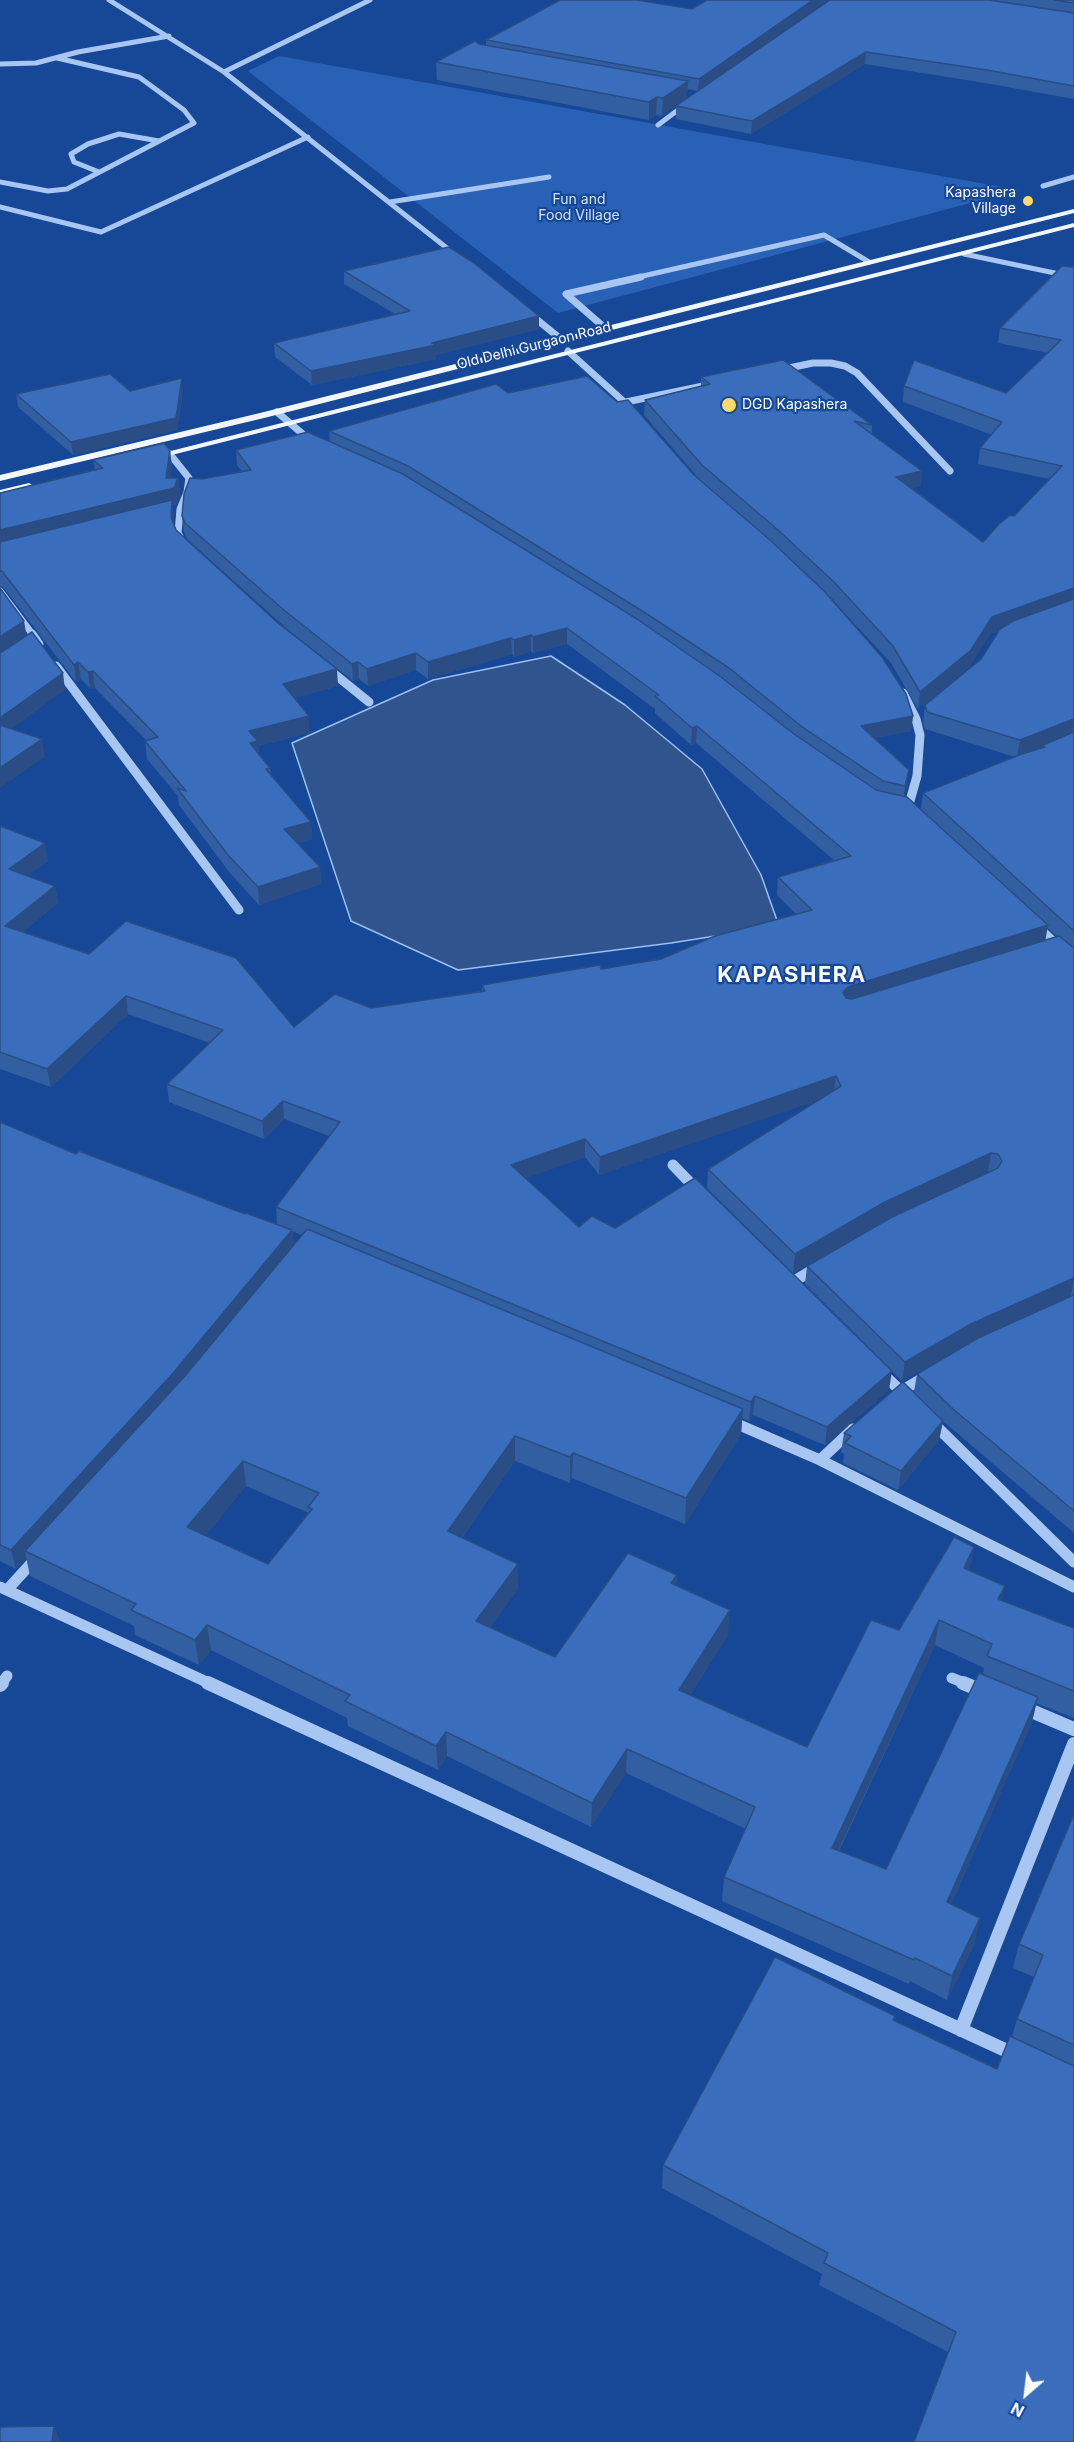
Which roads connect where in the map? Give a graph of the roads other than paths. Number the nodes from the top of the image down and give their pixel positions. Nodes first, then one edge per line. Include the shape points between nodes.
1 (109, 0) edge
2 (370, 0) edge
3 (169, 36) junction
4 (57, 58) junction
5 (0, 64) edge
6 (224, 72) junction
7 (691, 101) edge
8 (658, 124) dead end
9 (308, 137) junction
10 (159, 141) junction
11 (99, 172) junction
12 (549, 177) dead end
13 (1074, 177) edge
14 (0, 182) edge
15 (1043, 186) dead end
16 (390, 202) junction
17 (0, 207) edge
18 (1074, 211) edge
19 (1072, 227) edge
20 (964, 254) junction
21 (462, 260) edge
22 (868, 262) junction
23 (1074, 277) edge
24 (526, 311) edge
25 (606, 328) junction
26 (562, 340) junction
27 (568, 351) junction
28 (766, 373) edge
29 (708, 385) edge
30 (626, 402) junction
31 (277, 412) junction
32 (639, 418) edge
33 (288, 424) junction
34 (319, 446) edge
35 (169, 453) junction
36 (146, 458) edge
37 (950, 471) dead end
38 (0, 478) edge
39 (34, 485) edge
40 (0, 493) edge
41 (180, 509) junction
42 (169, 512) edge
43 (190, 550) edge
44 (0, 591) edge
45 (36, 640) junction
46 (27, 646) edge
47 (323, 665) edge
48 (899, 686) edge
49 (369, 702) dead end
50 (925, 712) edge
51 (916, 719) junction
52 (919, 804) edge
53 (904, 808) junction
54 (917, 816) edge
55 (238, 910) dead end
56 (1032, 921) edge
57 (1058, 946) junction
58 (1047, 949) edge
59 (1074, 961) edge
60 (673, 1165) dead end
61 (706, 1199) edge
62 (829, 1261) edge
63 (791, 1283) edge
64 (875, 1366) edge
65 (941, 1368) edge
66 (896, 1394) junction
67 (715, 1415) edge
68 (867, 1418) edge
69 (820, 1460) junction
70 (44, 1550) edge
71 (1074, 1562) edge
72 (1074, 1587) edge
73 (4, 1588) edge
74 (952, 1678) dead end
75 (993, 1695) edge
76 (1013, 1703) edge
77 (1074, 1729) edge
78 (1074, 1744) edge
79 (962, 2030) junction
80 (1033, 2063) edge

1 - 3 street
2 - 6 street
3 - 4 street
3 - 6 street
4 - 5 street
4 - 10 street via 139,77 195,121
6 - 9 street
7 - 8 street
9 - 16 street
9 - 17 street via 102,232
10 - 11 street
10 - 11 street via 119,134 71,154 74,162
11 - 14 street via 58,191
12 - 16 street
13 - 15 street
16 - 21 street
18 - 22 main road, Old Delhi Gurgaon Road
19 - 20 main road, Old Delhi Gurgaon Road
20 - 23 street
20 - 27 main road, Old Delhi Gurgaon Road
22 - 25 main road, Old Delhi Gurgaon Road
22 - 25 street via 824,236 566,294
24 - 26 street
25 - 26 main road, Old Delhi Gurgaon Road
26 - 31 main road, Old Delhi Gurgaon Road
27 - 30 street
27 - 33 main road, Old Delhi Gurgaon Road
28 - 37 street via 813,363 845,366 858,373
29 - 30 street
30 - 32 street
31 - 33 street
31 - 38 main road, Old Delhi Gurgaon Road
33 - 34 street
33 - 35 main road, Old Delhi Gurgaon Road
35 - 36 main road, Old Delhi Gurgaon Road
35 - 41 street via 189,478
39 - 40 main road
41 - 42 street
41 - 43 street via 178,533
44 - 45 street
45 - 46 street
45 - 55 street
47 - 49 street
48 - 51 street
50 - 51 street
51 - 53 street via 920,757
52 - 53 street
53 - 54 street
56 - 57 street
57 - 58 street
57 - 59 street
60 - 61 street
62 - 63 street
64 - 66 street
65 - 66 street
66 - 71 street via 921,1411
67 - 69 street
68 - 69 street
69 - 72 street
70 - 73 street
73 - 79 street
74 - 75 street
76 - 77 street
78 - 79 street
79 - 80 street

